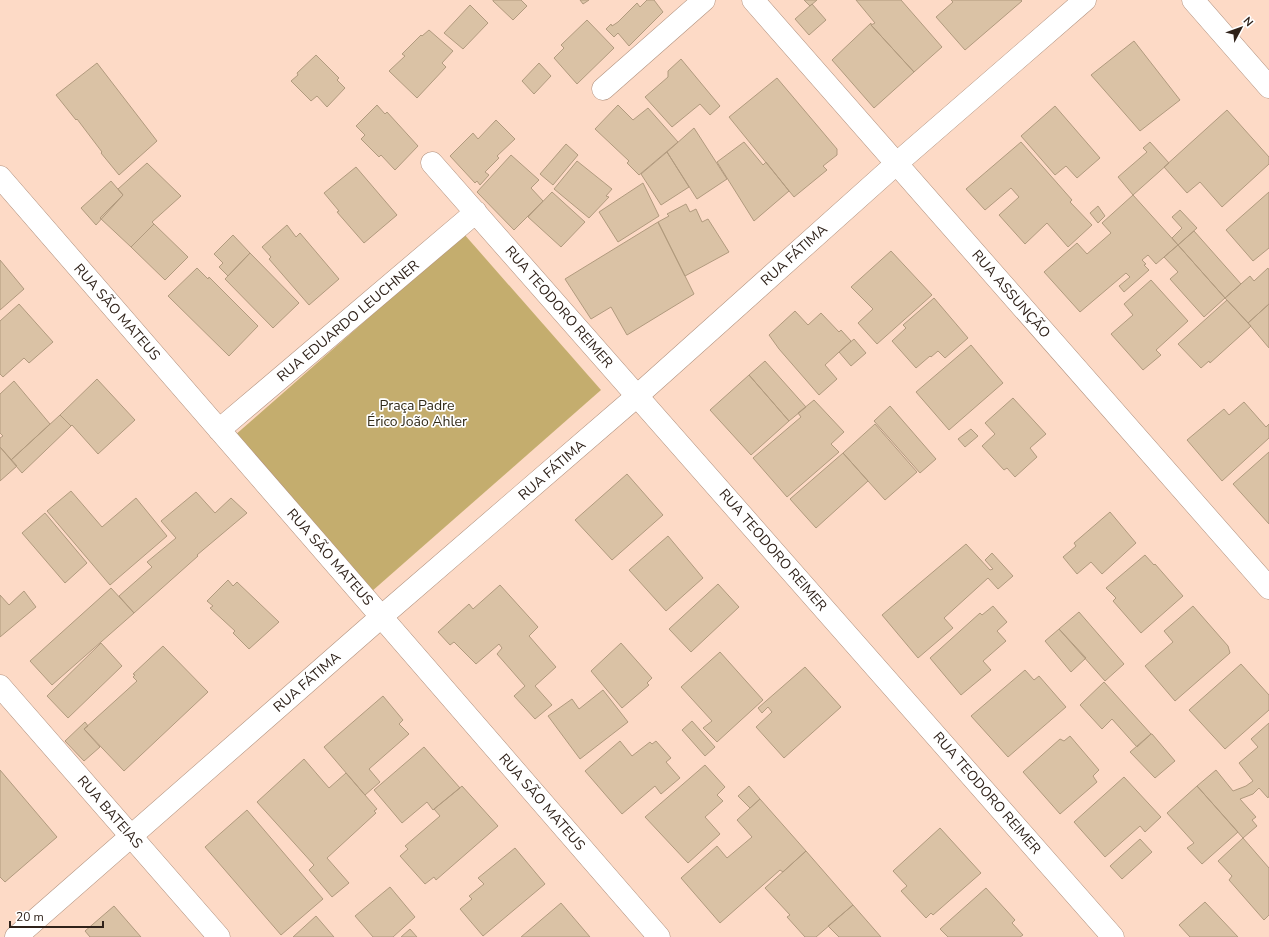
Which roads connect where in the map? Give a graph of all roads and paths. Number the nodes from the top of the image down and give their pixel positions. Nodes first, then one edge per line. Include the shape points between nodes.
1 (704, 0) edge
2 (753, 0) edge
3 (1085, 0) edge
4 (1193, 0) edge
5 (1269, 87) edge
6 (603, 89) dead end
7 (432, 163) dead end
8 (896, 164) junction
9 (0, 177) edge
10 (476, 212) junction
11 (637, 396) junction
12 (219, 430) junction
13 (1269, 588) edge
14 (381, 617) junction
15 (0, 686) edge
16 (131, 836) junction
17 (16, 937) edge
18 (219, 937) edge
19 (659, 937) edge
20 (1113, 937) edge

1 - 6 street
2 - 8 street, RUA ASSUNÇÃO
3 - 8 street, RUA FÁTIMA
4 - 5 street
7 - 10 street, RUA TEODORO REIMER
8 - 11 street, RUA FÁTIMA
8 - 13 street, RUA ASSUNÇÃO
9 - 12 street, RUA SÃO MATEUS
10 - 11 street, RUA TEODORO REIMER
10 - 12 street, RUA EDUARDO LEUCHNER
11 - 14 street, RUA FÁTIMA
11 - 20 street, RUA TEODORO REIMER
12 - 14 street, RUA SÃO MATEUS
14 - 16 street, RUA FÁTIMA
14 - 19 street, RUA SÃO MATEUS
15 - 16 street, RUA BATEIAS
16 - 17 street, RUA FÁTIMA
16 - 18 street, RUA BATEIAS

